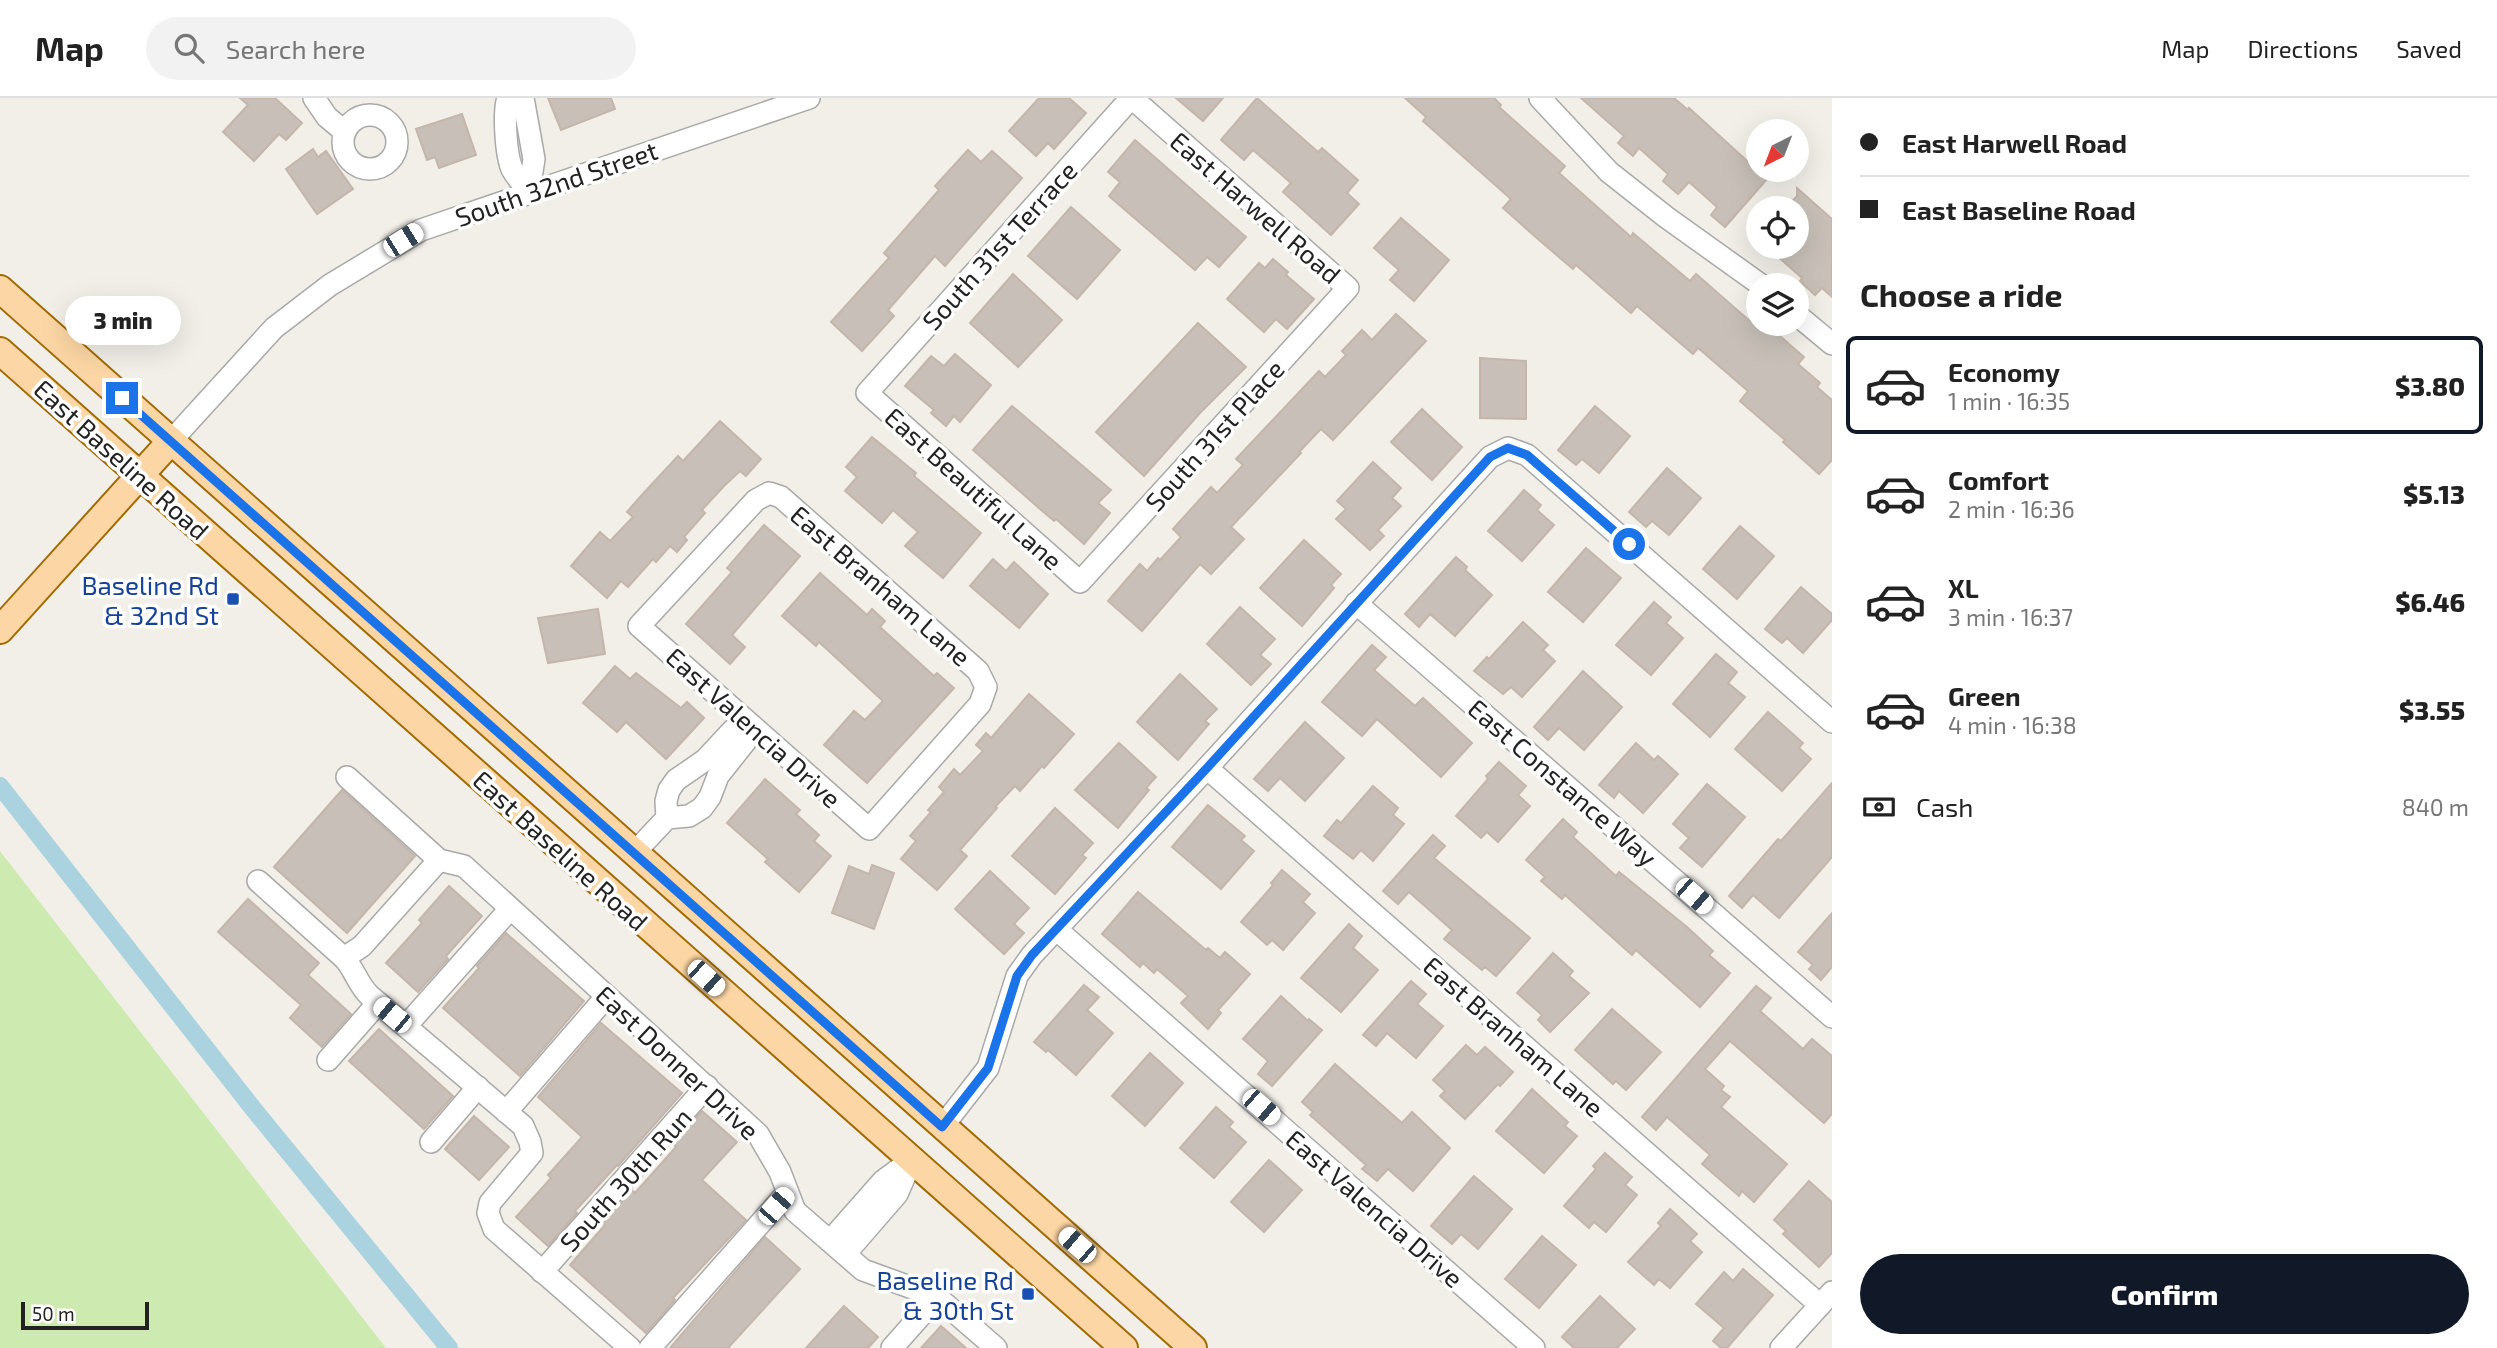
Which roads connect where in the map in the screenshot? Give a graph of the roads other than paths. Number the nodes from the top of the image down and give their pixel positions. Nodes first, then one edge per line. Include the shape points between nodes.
1 (314, 98) edge
2 (508, 98) edge
3 (523, 98) edge
4 (808, 98) edge
5 (1132, 98) edge
6 (1540, 98) edge
7 (345, 132) dead end
8 (529, 191) junction
9 (1746, 274) edge
10 (1348, 288) joint
11 (0, 289) edge
12 (1809, 325) edge
13 (1832, 344) edge
14 (0, 351) edge
15 (867, 393) joint
16 (171, 441) junction
17 (140, 475) junction
18 (1080, 582) joint
19 (1356, 603) junction
20 (639, 625) joint
21 (0, 630) edge
22 (1832, 722) edge
23 (750, 725) junction
24 (1207, 768) junction
25 (347, 777) dead end
26 (667, 818) junction
27 (869, 829) joint
28 (634, 853) junction
29 (439, 860) junction
30 (258, 881) dead end
31 (603, 887) junction
32 (510, 909) junction
33 (1056, 929) junction
34 (344, 958) junction
35 (607, 996) junction
36 (378, 1003) junction
37 (1832, 1017) edge
38 (405, 1027) junction
39 (328, 1060) dead end
40 (707, 1086) junction
41 (478, 1087) junction
42 (506, 1112) junction
43 (942, 1127) junction
44 (431, 1142) dead end
45 (912, 1160) junction
46 (787, 1193) junction
47 (838, 1247) junction
48 (542, 1272) junction
49 (937, 1297) junction
50 (1826, 1298) edge
51 (629, 1348) edge
52 (650, 1348) edge
53 (892, 1348) edge
54 (996, 1348) edge
55 (1124, 1348) edge
56 (1193, 1348) edge
57 (1534, 1348) edge
58 (1781, 1348) edge

1 - 7 street
2 - 8 street via 512,169
3 - 8 street via 534,159
4 - 8 street, South 32nd Street
5 - 10 street, East Harwell Road
5 - 15 street, South 31st Terrace
6 - 9 street via 1609,172
8 - 16 street, South 32nd Street via 421,230 330,285 274,328
10 - 18 street, South 31st Place
11 - 16 main road, East Baseline Road
12 - 13 street
14 - 17 main road, East Baseline Road
15 - 18 street, East Beautiful Lane
16 - 17 main road, South 32nd Street
16 - 28 main road, East Baseline Road
17 - 21 main road, South 32nd Street
17 - 31 main road, East Baseline Road
19 - 22 street via 1490,457 1508,448 1527,455
19 - 24 street
19 - 37 street, East Constance Way
20 - 23 street, East Valencia Drive
20 - 27 street, East Branham Lane via 756,500 769,493 781,497 978,671 986,687 980,704
23 - 26 street via 745,742 718,776 702,808 689,816
23 - 26 street via 733,730 705,760 676,780 666,801
23 - 27 street, East Valencia Drive
24 - 33 street
24 - 50 street, East Branham Lane
25 - 29 street, East Donner Drive
26 - 28 street
28 - 31 main road
28 - 43 main road, East Baseline Road
29 - 32 street, East Donner Drive via 464,866
29 - 34 street via 362,946
30 - 34 street
31 - 45 main road, East Baseline Road
32 - 35 street, East Donner Drive
32 - 38 street
33 - 43 street via 1017,976 988,1068
33 - 57 street, East Valencia Drive
34 - 36 street via 361,988
35 - 40 street, East Donner Drive
35 - 42 street
36 - 38 street
36 - 39 street
38 - 41 street
40 - 46 street, East Donner Drive via 758,1134
40 - 48 street, South 30th Run
41 - 42 street
41 - 44 street
42 - 48 street via 523,1126 532,1153 490,1203 488,1213 494,1229
43 - 45 main road
43 - 56 main road, East Baseline Road
45 - 47 street via 897,1194 867,1214
45 - 55 main road, East Baseline Road
46 - 47 street, East Donner Drive via 795,1211
46 - 52 street
47 - 49 street, East Donner Drive via 863,1270
48 - 51 street
49 - 53 street
49 - 54 street, East Donner Drive
50 - 58 street

